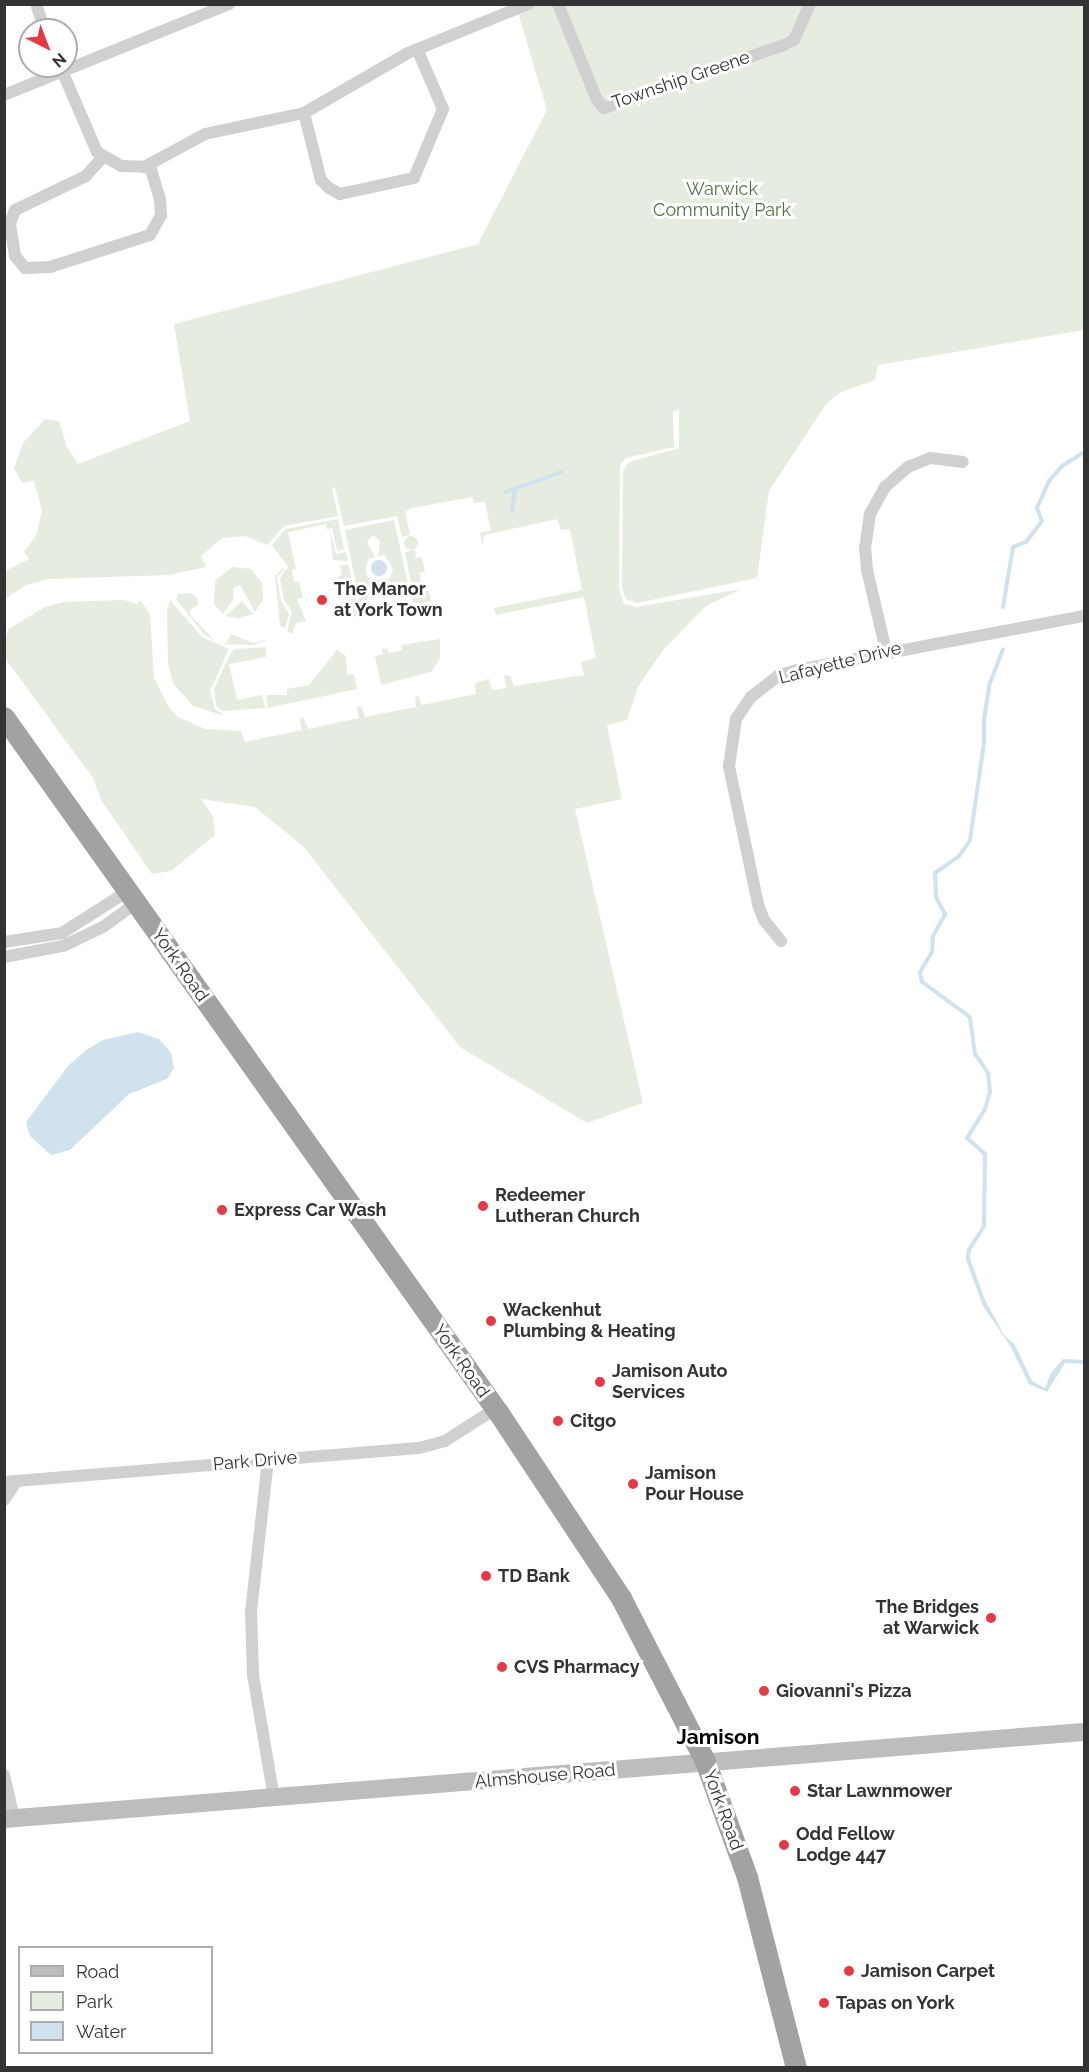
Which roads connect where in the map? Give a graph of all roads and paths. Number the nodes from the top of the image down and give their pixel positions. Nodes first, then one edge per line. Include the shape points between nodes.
1 (229, 4) edge
2 (528, 4) edge
3 (558, 4) edge
4 (810, 4) edge
5 (413, 51) junction
6 (78, 62) edge
7 (40, 78) edge
8 (65, 78) edge
9 (4, 95) edge
10 (304, 113) junction
11 (102, 157) junction
12 (150, 166) junction
13 (963, 462) dead end
14 (1084, 616) edge
15 (886, 651) junction
16 (4, 717) edge
17 (132, 897) junction
18 (781, 941) dead end
19 (4, 942) edge
20 (4, 957) edge
21 (495, 1409) junction
22 (268, 1460) junction
23 (11, 1482) edge
24 (4, 1500) edge
25 (1084, 1732) edge
26 (705, 1761) junction
27 (4, 1774) edge
28 (274, 1798) junction
29 (9, 1818) edge
30 (796, 2067) edge

1 - 6 street
2 - 5 street
3 - 4 street, Township Greene via 597,100 604,108 794,40
5 - 10 street
5 - 10 street via 443,109 414,178 340,194 329,188 321,180
7 - 9 street
8 - 11 street via 92,146
10 - 12 street via 205,134
11 - 12 street via 130,167
11 - 12 street via 86,176 15,210 10,225 15,256 25,268 50,267 150,235 161,215
13 - 15 street via 930,458 908,467 885,487 870,514 865,549 867,570
14 - 15 street, Lafayette Drive
15 - 18 street, Lafayette Drive via 779,675 757,691 736,719 729,766 758,904
16 - 17 highway, York Road
17 - 19 street via 62,933
17 - 20 street via 103,927 63,946
17 - 21 highway, York Road
21 - 22 street, Park Drive via 438,1444
21 - 26 highway, York Road via 592,1549 636,1624
22 - 23 street, Park Drive
22 - 28 street via 254,1560 251,1621 253,1675
23 - 24 street
25 - 26 main road, Almshouse Road
26 - 28 main road, Almshouse Road
26 - 30 highway, York Road via 747,1876
27 - 29 street
28 - 29 main road, Almshouse Road

